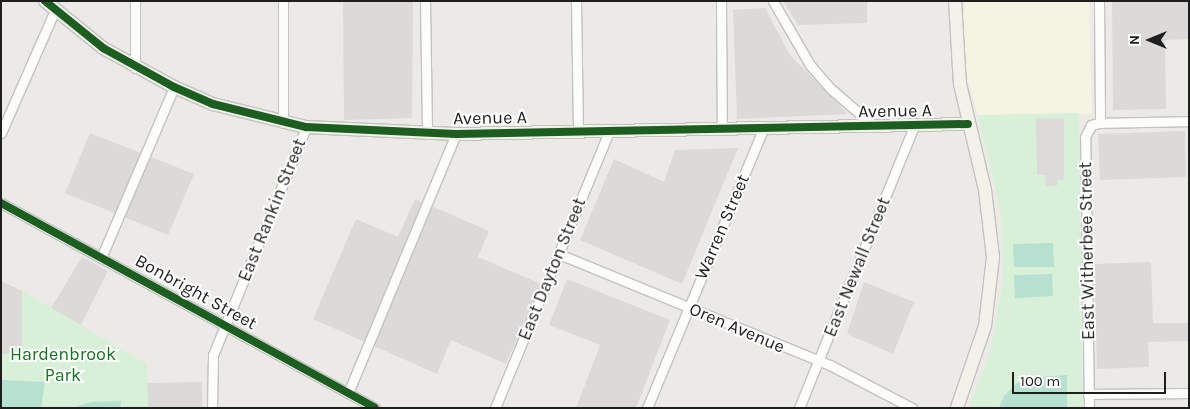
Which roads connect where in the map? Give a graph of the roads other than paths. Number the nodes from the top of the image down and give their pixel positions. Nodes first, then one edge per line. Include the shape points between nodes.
1 (45, 1) edge
2 (135, 1) edge
3 (283, 1) edge
4 (425, 1) edge
5 (576, 1) edge
6 (720, 1) edge
7 (773, 1) edge
8 (955, 1) edge
9 (1099, 1) edge
10 (55, 10) junction
11 (135, 68) junction
12 (174, 87) junction
13 (1189, 122) edge
14 (283, 123) junction
15 (968, 124) junction
16 (1096, 124) junction
17 (874, 126) junction
18 (914, 126) junction
19 (306, 128) junction
20 (722, 129) junction
21 (762, 130) junction
22 (608, 131) junction
23 (578, 132) junction
24 (1, 133) edge
25 (427, 134) junction
26 (456, 134) junction
27 (1, 203) edge
28 (559, 254) junction
29 (101, 258) junction
30 (688, 308) junction
31 (224, 326) junction
32 (818, 362) junction
33 (348, 393) junction
34 (1189, 393) edge
35 (1088, 394) junction
36 (212, 408) edge
37 (375, 408) edge
38 (495, 408) edge
39 (646, 408) edge
40 (798, 408) edge
41 (912, 408) edge
42 (957, 408) edge
43 (1089, 408) edge

1 - 10 street, Avenue A
2 - 11 street
3 - 14 street, East Rankin Street
4 - 25 street
5 - 23 street
6 - 20 street
7 - 17 street via 810,65 831,89
8 - 15 street via 960,84
9 - 16 street, East Witherbee Street
10 - 11 street, Avenue A
10 - 24 street
11 - 12 street, Avenue A
12 - 14 street, Avenue A via 213,104
12 - 29 street
13 - 16 street
14 - 19 street, Avenue A
15 - 18 street, Avenue A
15 - 42 street via 986,197 993,257 985,326
16 - 35 street, East Witherbee Street via 1085,137
17 - 18 street, Avenue A
17 - 21 street, Avenue A
18 - 32 street, East Newall Street
19 - 25 street, Avenue A
19 - 31 street, East Rankin Street
20 - 21 street, Avenue A
20 - 22 street, Avenue A
21 - 30 street, Warren Street
22 - 23 street, Avenue A
22 - 28 street, East Dayton Street
23 - 26 street, Avenue A
25 - 26 street, Avenue A
26 - 33 street
27 - 29 street, Bonbright Street
28 - 30 street, Oren Avenue
28 - 38 street, East Dayton Street
29 - 31 street, Bonbright Street
30 - 32 street, Oren Avenue
30 - 39 street, Warren Street
31 - 33 street, Bonbright Street
31 - 36 street, East Rankin Street via 214,355
32 - 40 street, East Newall Street
32 - 41 street, Oren Avenue via 864,380
33 - 37 street, Bonbright Street
34 - 35 street
35 - 43 street, East Witherbee Street

